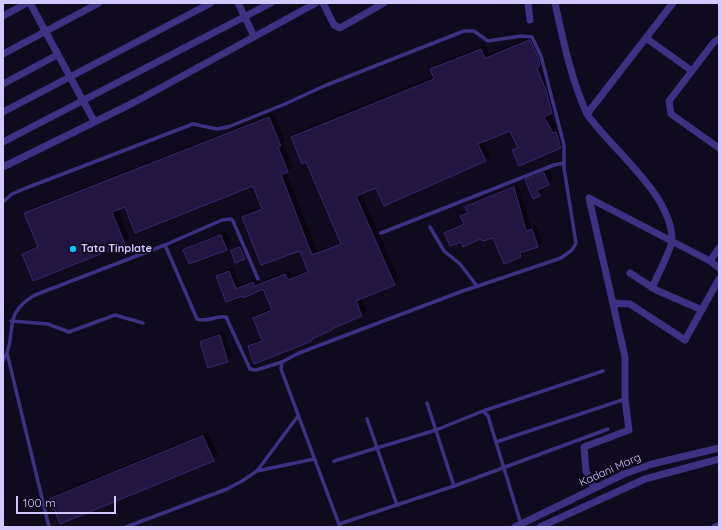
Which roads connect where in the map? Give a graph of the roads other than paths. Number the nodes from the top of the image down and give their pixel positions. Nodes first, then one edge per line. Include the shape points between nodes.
1 (29, 3) edge
2 (99, 3) edge
3 (211, 3) edge
4 (238, 3) edge
5 (270, 3) edge
6 (316, 3) edge
7 (323, 3) edge
8 (384, 3) edge
9 (528, 3) edge
10 (555, 3) edge
11 (673, 3) edge
12 (3, 16) edge
13 (245, 17) junction
14 (530, 20) dead end
15 (44, 32) junction
16 (254, 36) junction
17 (646, 38) junction
18 (719, 39) edge
19 (3, 54) edge
20 (57, 55) junction
21 (692, 70) junction
22 (69, 76) junction
23 (3, 84) edge
24 (82, 100) junction
25 (3, 112) edge
26 (587, 114) junction
27 (94, 121) junction
28 (3, 142) edge
29 (719, 148) edge
30 (564, 163) junction
31 (3, 167) edge
32 (3, 202) edge
33 (430, 226) dead end
34 (381, 233) dead end
35 (673, 242) junction
36 (165, 245) junction
37 (719, 248) edge
38 (710, 261) junction
39 (719, 268) edge
40 (630, 273) dead end
41 (258, 279) dead end
42 (719, 279) edge
43 (477, 286) junction
44 (652, 288) junction
45 (613, 303) junction
46 (702, 310) junction
47 (11, 322) junction
48 (143, 323) dead end
49 (7, 352) junction
50 (3, 361) edge
51 (282, 362) junction
52 (603, 371) dead end
53 (625, 399) junction
54 (427, 403) dead end
55 (483, 411) junction
56 (298, 416) junction
57 (367, 419) dead end
58 (608, 429) dead end
59 (436, 430) junction
60 (496, 442) junction
61 (719, 448) edge
62 (376, 449) junction
63 (314, 459) junction
64 (719, 459) edge
65 (334, 461) dead end
66 (504, 468) junction
67 (257, 471) junction
68 (454, 486) junction
69 (594, 488) junction
70 (397, 505) junction
71 (340, 525) edge
72 (518, 526) edge
73 (719, 526) edge
74 (49, 527) edge
75 (126, 527) edge
76 (540, 527) edge
77 (715, 527) edge

1 - 12 street
1 - 15 street
2 - 15 street
3 - 22 street
4 - 13 street
5 - 13 street
6 - 16 street
7 - 8 street via 334,25 340,28
9 - 14 street
10 - 26 street via 561,34
11 - 17 street
13 - 16 street
13 - 24 street
15 - 19 street
15 - 20 street
16 - 27 street
17 - 21 street
17 - 26 street
18 - 21 street
20 - 22 street
20 - 23 street
21 - 29 street via 669,101 669,109 671,114
22 - 24 street
22 - 25 street
24 - 27 street
24 - 28 street
26 - 35 street via 644,180 661,205 671,228
27 - 31 street
30 - 32 lane via 564,145 548,78 535,40 525,35 488,41 470,30 324,86 228,127 217,129 198,124 186,126 26,188 12,194
30 - 34 lane
30 - 43 lane via 576,236 572,250 561,258
33 - 43 lane via 444,251 460,264
35 - 38 street
35 - 44 street
35 - 45 street via 589,198
36 - 41 lane via 222,220 231,219
36 - 47 lane via 35,295 17,307
36 - 51 lane via 197,319 226,317 250,369 256,370
37 - 38 street
38 - 39 street
40 - 44 street
42 - 46 street
43 - 51 lane via 299,353
44 - 46 street
45 - 46 street via 630,304 685,340
45 - 53 street via 626,357
47 - 48 lane via 48,324 69,332 115,316
47 - 49 lane
49 - 50 lane
49 - 74 lane
51 - 56 lane via 281,369
52 - 55 lane
53 - 60 lane
53 - 69 street via 629,430 584,447 586,471
54 - 59 lane
55 - 59 lane
55 - 60 lane via 488,416
56 - 63 lane
56 - 67 lane
57 - 62 lane
58 - 66 lane
59 - 62 lane
59 - 68 lane
60 - 66 lane
61 - 69 street, Kadani Marg via 652,464
62 - 65 lane
62 - 70 lane
63 - 67 lane
63 - 71 lane
64 - 76 street, Kadani Marg via 645,478
66 - 68 lane
66 - 72 lane
67 - 75 lane via 227,489
68 - 70 lane
69 - 72 street, Kadani Marg
70 - 71 lane
73 - 77 street

